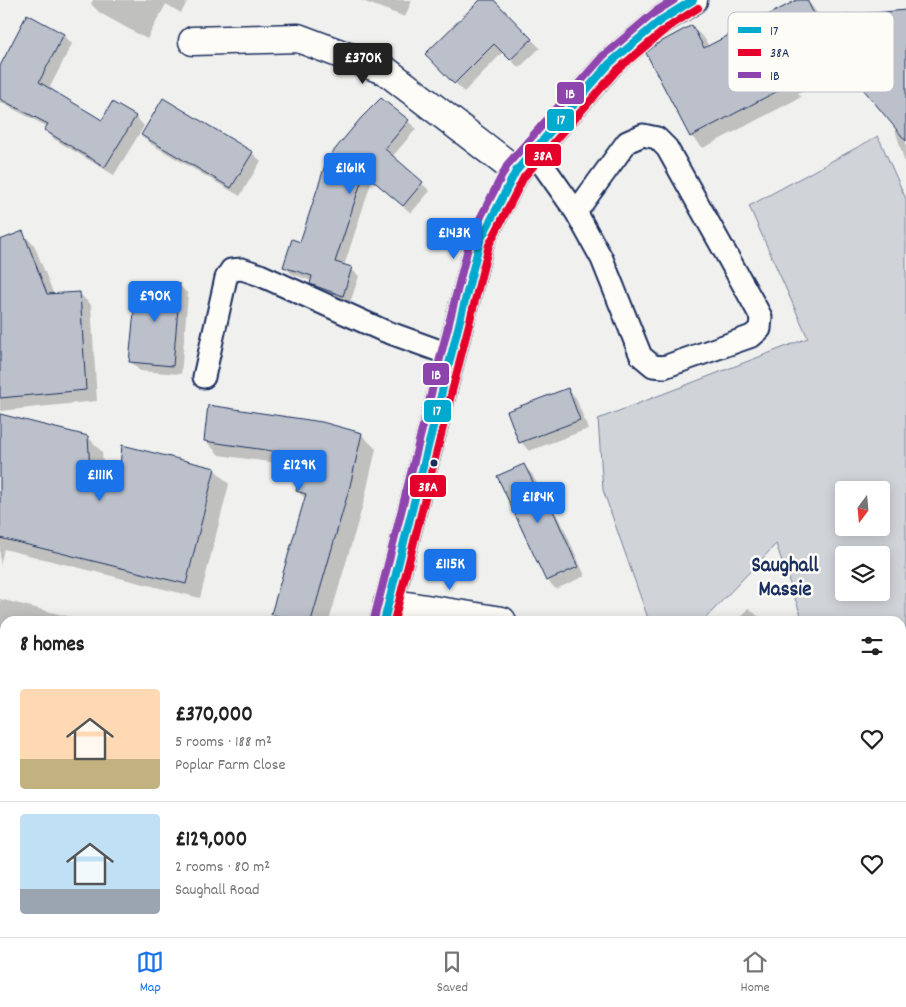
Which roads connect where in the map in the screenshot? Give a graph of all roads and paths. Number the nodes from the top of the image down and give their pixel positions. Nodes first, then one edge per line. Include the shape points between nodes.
1 (693, 0) edge
2 (193, 41) dead end
3 (525, 161) junction
4 (576, 212) junction
5 (452, 355) junction
6 (204, 377) dead end
7 (386, 612) edge
8 (438, 616) edge

1 - 3 street via 661,20 610,63
2 - 3 street via 298,38 386,71
3 - 4 lane
3 - 5 street via 480,241
4 - 4 lane via 602,259 641,356 653,366 664,367 752,336 760,329 761,317 754,304 667,148 657,138 643,135 627,142
5 - 6 lane via 382,330 260,275 231,270 226,278
5 - 7 street
7 - 8 street

